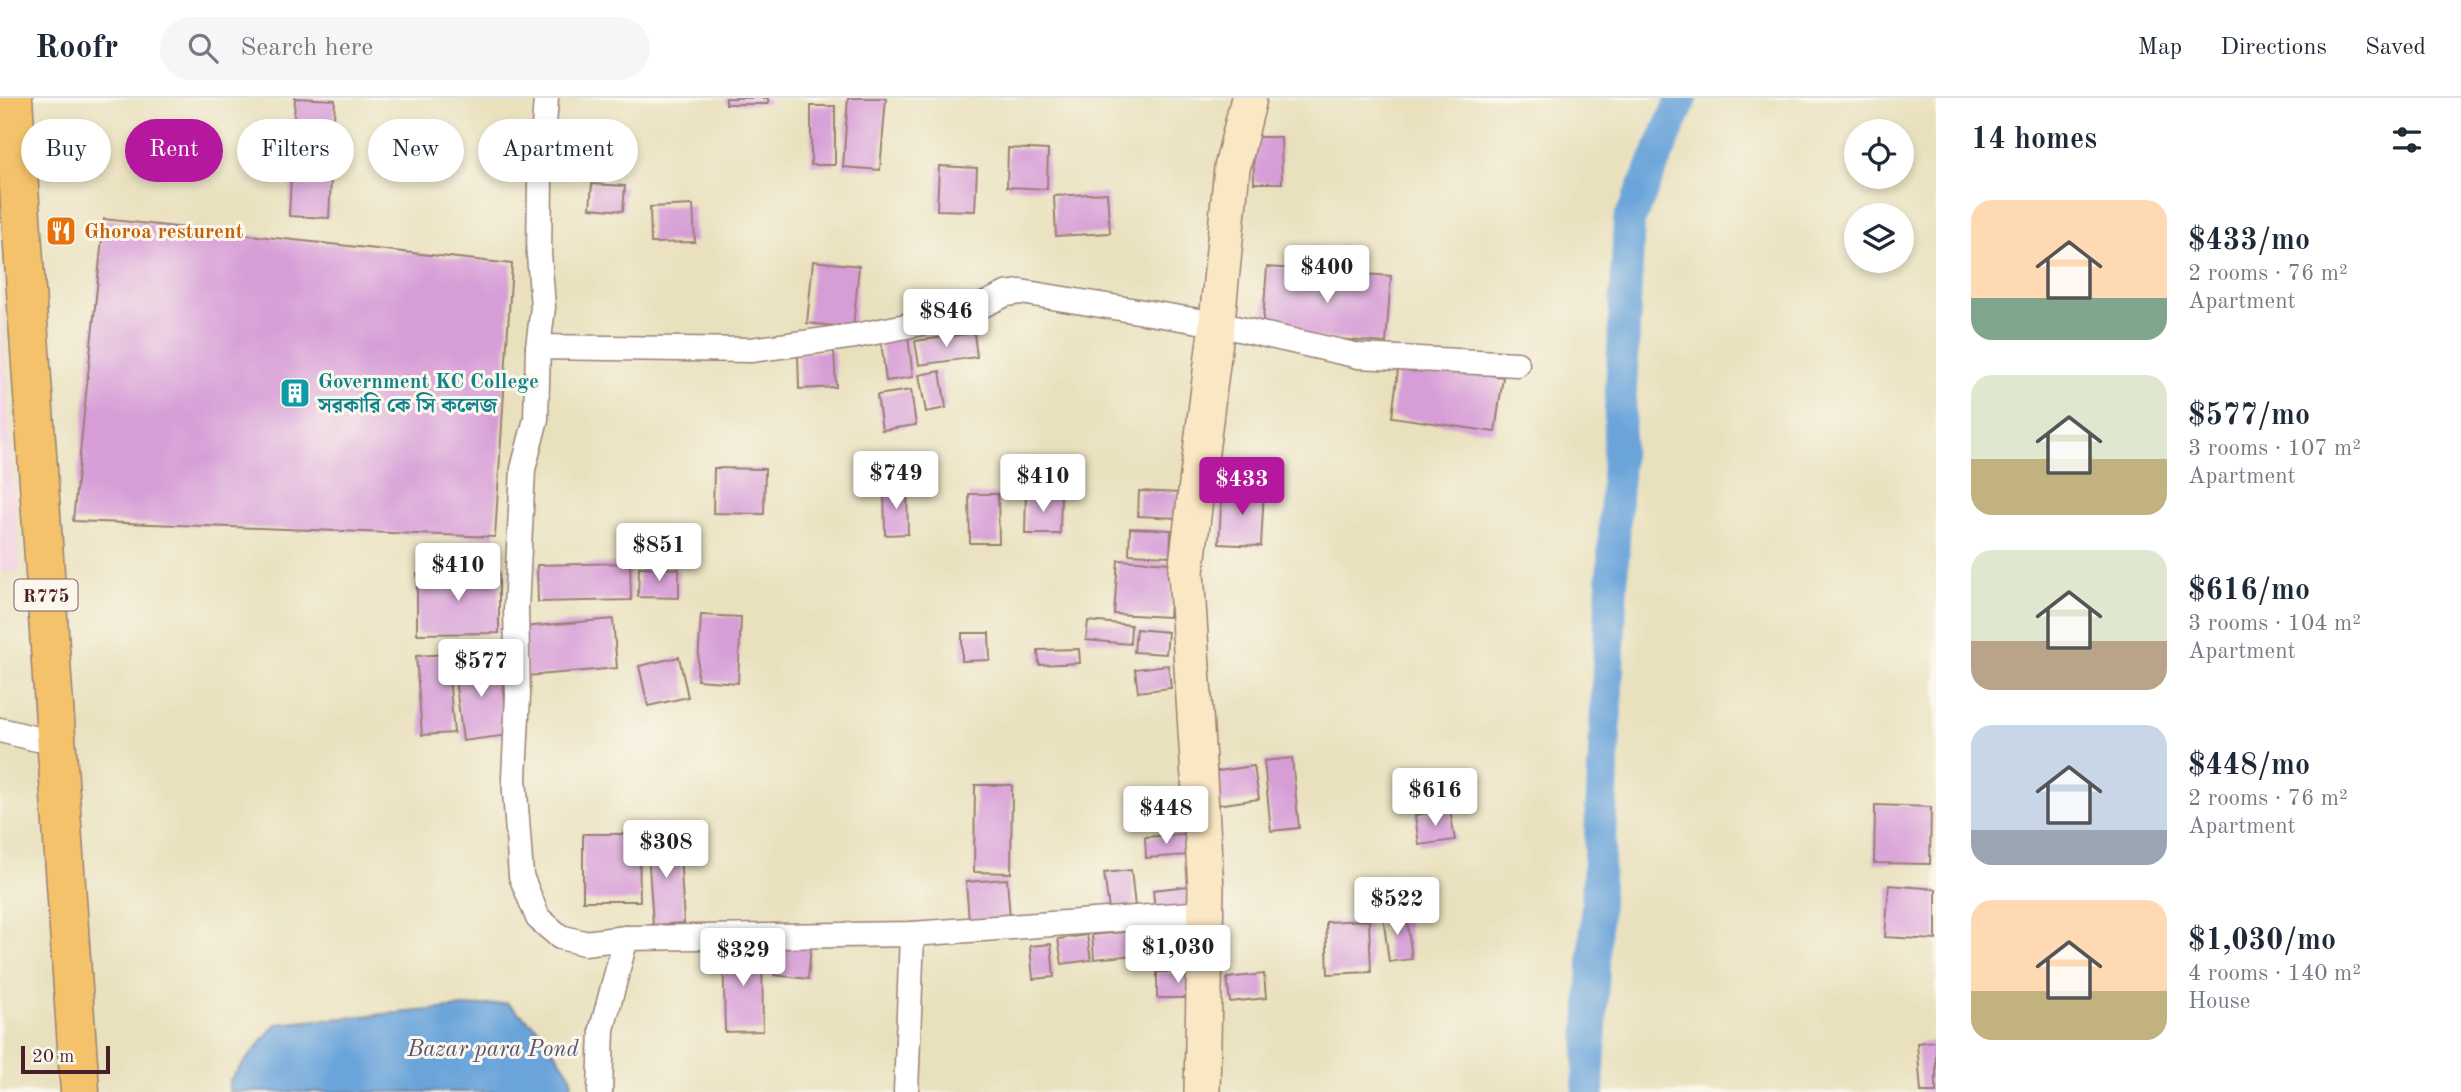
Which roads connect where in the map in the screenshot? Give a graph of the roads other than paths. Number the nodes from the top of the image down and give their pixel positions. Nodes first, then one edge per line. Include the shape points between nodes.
1 (13, 98) edge
2 (546, 98) edge
3 (1249, 98) edge
4 (0, 235) edge
5 (1217, 324) junction
6 (538, 347) junction
7 (1517, 364) dead end
8 (0, 730) edge
9 (37, 739) junction
10 (1206, 913) junction
11 (912, 934) junction
12 (626, 938) junction
13 (57, 1092) edge
14 (80, 1092) edge
15 (600, 1092) edge
16 (906, 1092) edge
17 (1202, 1092) edge

1 - 14 main road, R775
2 - 6 street via 540,183 543,307
3 - 5 street via 1232,167
4 - 9 main road, R775
5 - 6 street via 1021,292 962,315 751,350
5 - 7 street via 1359,356
5 - 10 street via 1186,572
6 - 12 street via 536,419 523,469 516,609 514,778 522,876 538,918 560,937 584,943
8 - 9 street
9 - 13 main road, R775 via 35,772
10 - 11 street
10 - 17 street
11 - 12 street
11 - 16 street
12 - 15 street via 602,1029

